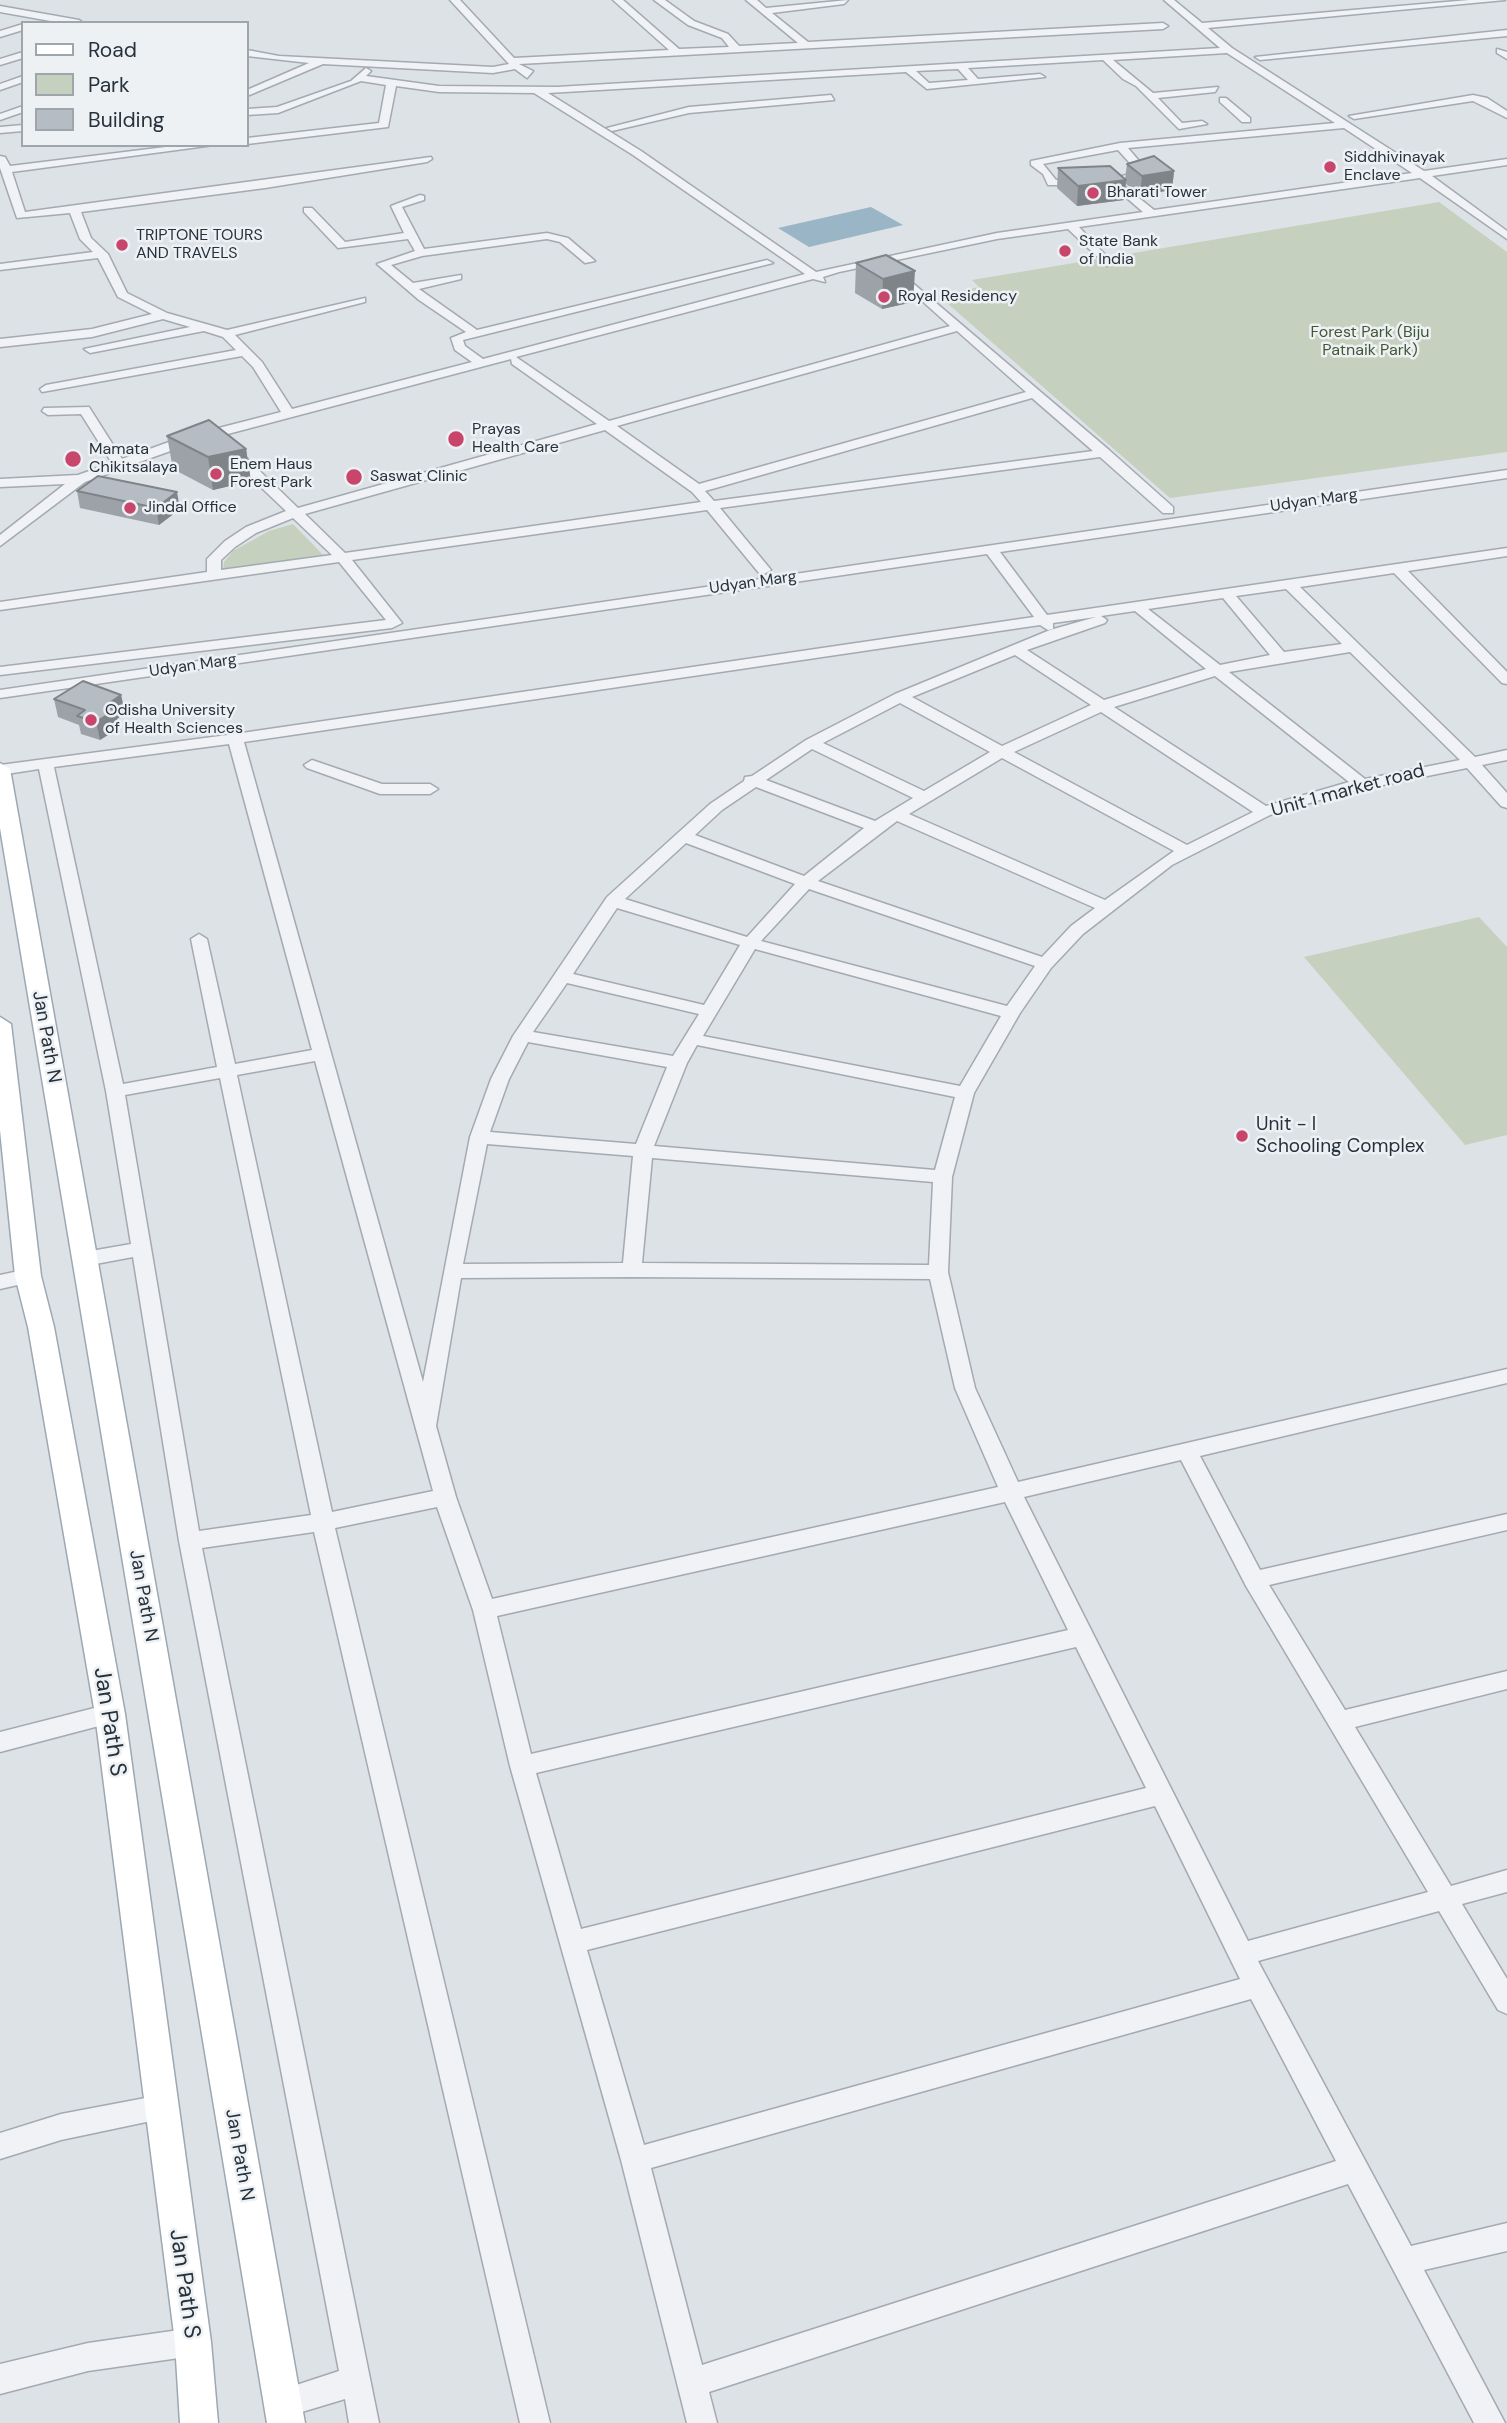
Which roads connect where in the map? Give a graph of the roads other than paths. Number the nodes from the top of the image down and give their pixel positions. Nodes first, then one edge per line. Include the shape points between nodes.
1 (456, 0) edge
2 (618, 0) edge
3 (659, 0) edge
4 (751, 0) edge
5 (1169, 0) edge
6 (1186, 0) edge
7 (1500, 0) edge
8 (844, 1) edge
9 (764, 11) junction
10 (0, 12) edge
11 (37, 21) edge
12 (65, 21) edge
13 (1217, 24) junction
14 (1163, 26) dead end
15 (1200, 26) junction
16 (21, 28) edge
17 (1228, 33) dead end
18 (1506, 33) edge
19 (0, 34) edge
20 (806, 45) junction
21 (736, 49) junction
22 (1249, 49) dead end
23 (1229, 50) junction
24 (677, 52) junction
25 (21, 56) edge
26 (248, 57) edge
27 (1105, 57) junction
28 (1260, 57) junction
29 (321, 61) junction
30 (0, 62) edge
31 (515, 64) junction
32 (961, 66) junction
33 (310, 67) junction
34 (910, 71) junction
35 (493, 73) junction
36 (362, 74) junction
37 (527, 75) junction
38 (1040, 77) dead end
39 (510, 79) junction
40 (21, 80) edge
41 (975, 82) junction
42 (391, 84) junction
43 (0, 87) edge
44 (1215, 89) dead end
45 (556, 90) junction
46 (538, 91) junction
47 (248, 93) edge
48 (1150, 96) junction
49 (831, 98) dead end
50 (1223, 100) dead end
51 (21, 110) edge
52 (248, 112) edge
53 (1507, 115) edge
54 (0, 117) edge
55 (298, 119) junction
56 (1259, 119) dead end
57 (1246, 120) junction
58 (1351, 120) junction
59 (1232, 121) dead end
60 (1219, 122) dead end
61 (1365, 123) dead end
62 (21, 128) edge
63 (612, 128) junction
64 (0, 130) edge
65 (248, 141) edge
66 (1121, 146) junction
67 (179, 147) edge
68 (0, 158) edge
69 (427, 159) dead end
70 (1507, 162) edge
71 (1507, 168) edge
72 (6, 170) junction
73 (1425, 176) junction
74 (1448, 176) junction
75 (681, 179) junction
76 (1111, 180) junction
77 (420, 198) dead end
78 (308, 209) dead end
79 (75, 211) junction
80 (1150, 212) junction
81 (1507, 221) edge
82 (1069, 225) junction
83 (411, 235) junction
84 (1507, 236) edge
85 (421, 253) junction
86 (102, 254) junction
87 (589, 261) dead end
88 (884, 262) junction
89 (767, 263) dead end
90 (1107, 263) dead end
91 (0, 267) edge
92 (824, 276) junction
93 (457, 277) dead end
94 (411, 287) junction
95 (361, 300) dead end
96 (163, 315) junction
97 (206, 327) junction
98 (959, 327) junction
99 (473, 332) junction
100 (227, 334) junction
101 (0, 344) edge
102 (90, 349) dead end
103 (244, 352) junction
104 (516, 361) junction
105 (482, 364) junction
106 (46, 389) dead end
107 (1032, 394) junction
108 (48, 411) dead end
109 (289, 415) junction
110 (606, 425) junction
111 (220, 440) junction
112 (1104, 453) junction
113 (1507, 463) edge
114 (125, 466) junction
115 (1507, 474) edge
116 (80, 479) junction
117 (0, 483) edge
118 (697, 489) junction
119 (711, 505) junction
120 (1229, 507) junction
121 (1168, 510) junction
122 (293, 513) junction
123 (0, 542) edge
124 (990, 548) junction
125 (1506, 553) edge
126 (0, 557) edge
127 (344, 559) junction
128 (1397, 568) junction
129 (764, 570) junction
130 (214, 577) junction
131 (1289, 583) junction
132 (1225, 592) junction
133 (1182, 599) junction
134 (0, 606) edge
135 (1141, 610) junction
136 (1040, 618) junction
137 (396, 624) junction
138 (1055, 634) junction
139 (1355, 646) junction
140 (1018, 650) junction
141 (1280, 657) junction
142 (0, 671) edge
143 (1215, 671) junction
144 (1507, 680) edge
145 (0, 694) edge
146 (900, 697) junction
147 (1101, 706) junction
148 (234, 739) junction
149 (811, 743) junction
150 (1001, 752) junction
151 (1507, 755) edge
152 (1469, 761) junction
153 (46, 764) junction
154 (312, 765) dead end
155 (0, 770) edge
156 (751, 780) junction
157 (1361, 784) junction
158 (430, 789) dead end
159 (923, 797) junction
160 (1507, 803) edge
161 (1264, 812) junction
162 (897, 815) junction
163 (876, 827) junction
164 (683, 836) junction
165 (1186, 851) junction
166 (806, 882) junction
167 (613, 901) junction
168 (1104, 906) junction
169 (200, 939) dead end
170 (750, 943) junction
171 (1045, 964) junction
172 (561, 976) junction
173 (709, 1011) junction
174 (1011, 1013) junction
175 (1, 1030) edge
176 (522, 1036) junction
177 (693, 1039) junction
178 (322, 1054) junction
179 (678, 1063) junction
180 (228, 1071) junction
181 (115, 1091) junction
182 (965, 1093) junction
183 (6, 1131) edge
184 (479, 1137) junction
185 (643, 1149) junction
186 (943, 1177) junction
187 (140, 1249) junction
188 (85, 1259) junction
189 (632, 1270) junction
190 (452, 1271) junction
191 (938, 1272) junction
192 (14, 1279) edge
193 (1507, 1376) edge
194 (426, 1429) junction
195 (1186, 1449) junction
196 (1011, 1492) junction
197 (445, 1497) junction
198 (323, 1522) junction
199 (1507, 1522) edge
200 (190, 1541) junction
201 (1254, 1580) junction
202 (484, 1609) junction
203 (1083, 1636) junction
204 (1507, 1680) edge
205 (110, 1714) junction
206 (1340, 1721) junction
207 (0, 1742) edge
208 (522, 1766) junction
209 (1162, 1794) junction
210 (1507, 1881) edge
211 (1447, 1898) junction
212 (573, 1942) junction
213 (1243, 1954) junction
214 (1257, 1986) junction
215 (1507, 2002) edge
216 (161, 2108) junction
217 (0, 2146) edge
218 (635, 2160) junction
219 (1356, 2168) junction
220 (1507, 2237) edge
221 (1405, 2261) junction
222 (192, 2342) junction
223 (0, 2379) edge
224 (355, 2381) junction
225 (691, 2383) junction
226 (284, 2413) edge
227 (199, 2423) edge
228 (364, 2423) edge
229 (535, 2423) edge
230 (702, 2423) edge
231 (1490, 2423) edge

1 - 31 street
2 - 24 street
3 - 21 street via 691,23 725,36
4 - 9 street
5 - 15 street
6 - 13 street
7 - 13 street
8 - 9 street
9 - 20 street
10 - 11 street
10 - 12 street
13 - 15 street
13 - 17 street
14 - 20 street
15 - 23 street
16 - 19 street
18 - 28 street
20 - 21 street
21 - 24 street
22 - 28 street
23 - 27 street
23 - 58 street
24 - 31 street
25 - 30 street
26 - 29 street
26 - 33 street
27 - 32 street
27 - 48 street
28 - 58 street
29 - 33 street
29 - 35 street
31 - 35 street
31 - 37 street via 526,69
32 - 34 street
32 - 41 street
33 - 36 street
33 - 47 street
34 - 41 street via 927,86
34 - 45 street
35 - 36 street
35 - 39 street
36 - 42 street
36 - 55 street
37 - 39 street
37 - 45 street
38 - 41 street
39 - 46 street
40 - 43 street
42 - 46 street
42 - 55 street via 384,125
44 - 48 street
45 - 46 street
45 - 63 street
46 - 75 street
48 - 60 street via 1179,126
49 - 63 street via 689,110
50 - 57 street
51 - 54 street
52 - 55 street via 278,110
53 - 58 street via 1473,98
55 - 65 street
56 - 57 street
57 - 59 street
58 - 61 street
58 - 66 street
58 - 73 street
62 - 64 street
63 - 75 street
66 - 76 street via 1145,174
66 - 76 street via 1035,163 1052,183
67 - 72 street
68 - 72 street
69 - 79 street
70 - 74 street
71 - 74 street
72 - 79 street via 21,216
73 - 74 street
73 - 80 street
73 - 84 street
74 - 81 street
75 - 92 street
76 - 80 street
77 - 83 street via 396,206
78 - 83 street via 342,246
79 - 86 street via 86,239
80 - 82 street
82 - 88 street
82 - 90 street
83 - 85 street
85 - 87 street via 554,236
85 - 94 street via 383,264
86 - 91 street
86 - 96 street via 122,295
88 - 92 street
88 - 98 street
89 - 99 street
92 - 104 street
92 - 105 street
93 - 94 street
94 - 99 street
95 - 100 street
96 - 97 street
96 - 101 street via 92,333
97 - 100 street
97 - 102 street
98 - 107 street
98 - 110 street
99 - 105 street via 457,341
100 - 103 street
103 - 106 street
103 - 109 street via 258,365
104 - 110 street
104 - 111 street
105 - 109 street
107 - 112 street
107 - 118 street
108 - 114 street via 85,410
109 - 114 street via 185,441
110 - 118 street
110 - 122 street
111 - 114 street
111 - 122 street
112 - 119 street
112 - 121 street
113 - 120 street, Udyan Marg
114 - 116 street
114 - 126 street via 78,491 30,527
115 - 120 street, Udyan Marg
116 - 117 street
116 - 123 street
118 - 119 street
119 - 127 street
119 - 129 street
120 - 121 street, Udyan Marg
120 - 124 street, Udyan Marg
121 - 129 street, Udyan Marg
122 - 127 street
122 - 130 street via 230,544 214,559
124 - 136 street
124 - 145 street, Udyan Marg
125 - 128 street
127 - 130 street
127 - 137 street
128 - 131 street
128 - 144 street
129 - 137 street, Udyan Marg
130 - 134 street
131 - 132 street
131 - 139 street
132 - 133 street
132 - 141 street
133 - 135 street
133 - 136 street
135 - 138 street
135 - 143 street
136 - 138 street
136 - 148 street
137 - 142 street, Udyan Marg
138 - 140 street
139 - 141 street
139 - 152 street
140 - 146 street
140 - 147 street
141 - 143 street
143 - 147 street
143 - 157 street
146 - 149 street
146 - 150 street
147 - 150 street
147 - 161 street
148 - 153 street
148 - 178 street
149 - 156 street
149 - 159 street
150 - 159 street
150 - 165 street
151 - 152 street, Unit 1 market road
152 - 157 street, Unit 1 market road
152 - 160 street
153 - 155 street
153 - 181 street
154 - 158 street via 380,789
155 - 188 main road, Jan Path N
156 - 163 street
156 - 164 street
157 - 161 street, Unit 1 market road
159 - 162 street
161 - 165 street, Unit 1 market road
162 - 163 street
162 - 168 street
163 - 166 street
164 - 166 street
164 - 167 street
165 - 168 street, Unit 1 market road
166 - 170 street
166 - 171 street
167 - 170 street
167 - 172 street
168 - 171 street, Unit 1 market road
169 - 180 street
170 - 173 street
170 - 174 street
171 - 174 street, Unit 1 market road
172 - 173 street
172 - 176 street
173 - 177 street
174 - 182 street, Unit 1 market road
175 - 183 main road, Jan Path S
176 - 179 street
176 - 184 street
177 - 179 street
177 - 182 street
178 - 180 street
178 - 194 street
179 - 185 street
180 - 181 street
180 - 198 street
181 - 187 street
182 - 186 street, Unit 1 market road
183 - 192 main road, Jan Path S
184 - 185 street
184 - 190 street
185 - 186 street
185 - 189 street
186 - 191 street, Unit 1 market road
187 - 188 street
187 - 200 street
188 - 226 main road, Jan Path N
189 - 190 street
189 - 191 street
190 - 194 street
191 - 196 street, Unit 1 market road via 965,1388
192 - 205 main road, Jan Path S via 41,1327
193 - 195 street
194 - 197 street
195 - 196 street
195 - 201 street
196 - 202 street
196 - 203 street, Unit 1 market road
197 - 198 street
197 - 202 street
198 - 200 street
198 - 229 street
199 - 201 street
200 - 224 street
201 - 206 street
202 - 208 street
203 - 208 street
203 - 209 street, Unit 1 market road
204 - 206 street
205 - 207 street
205 - 216 main road, Jan Path S
206 - 211 street
208 - 212 street
209 - 212 street
209 - 213 street, Unit 1 market road
210 - 211 street
211 - 213 street
211 - 215 street
212 - 218 street
213 - 214 street, Unit 1 market road
214 - 218 street
214 - 219 street, Unit 1 market road
216 - 217 street via 61,2127
216 - 222 main road, Jan Path S
218 - 225 street
219 - 221 street, Unit 1 market road
219 - 225 street
220 - 221 street
221 - 231 street, Unit 1 market road
222 - 223 street via 88,2357
222 - 227 main road, Jan Path S
224 - 226 street
224 - 228 street
225 - 230 street

